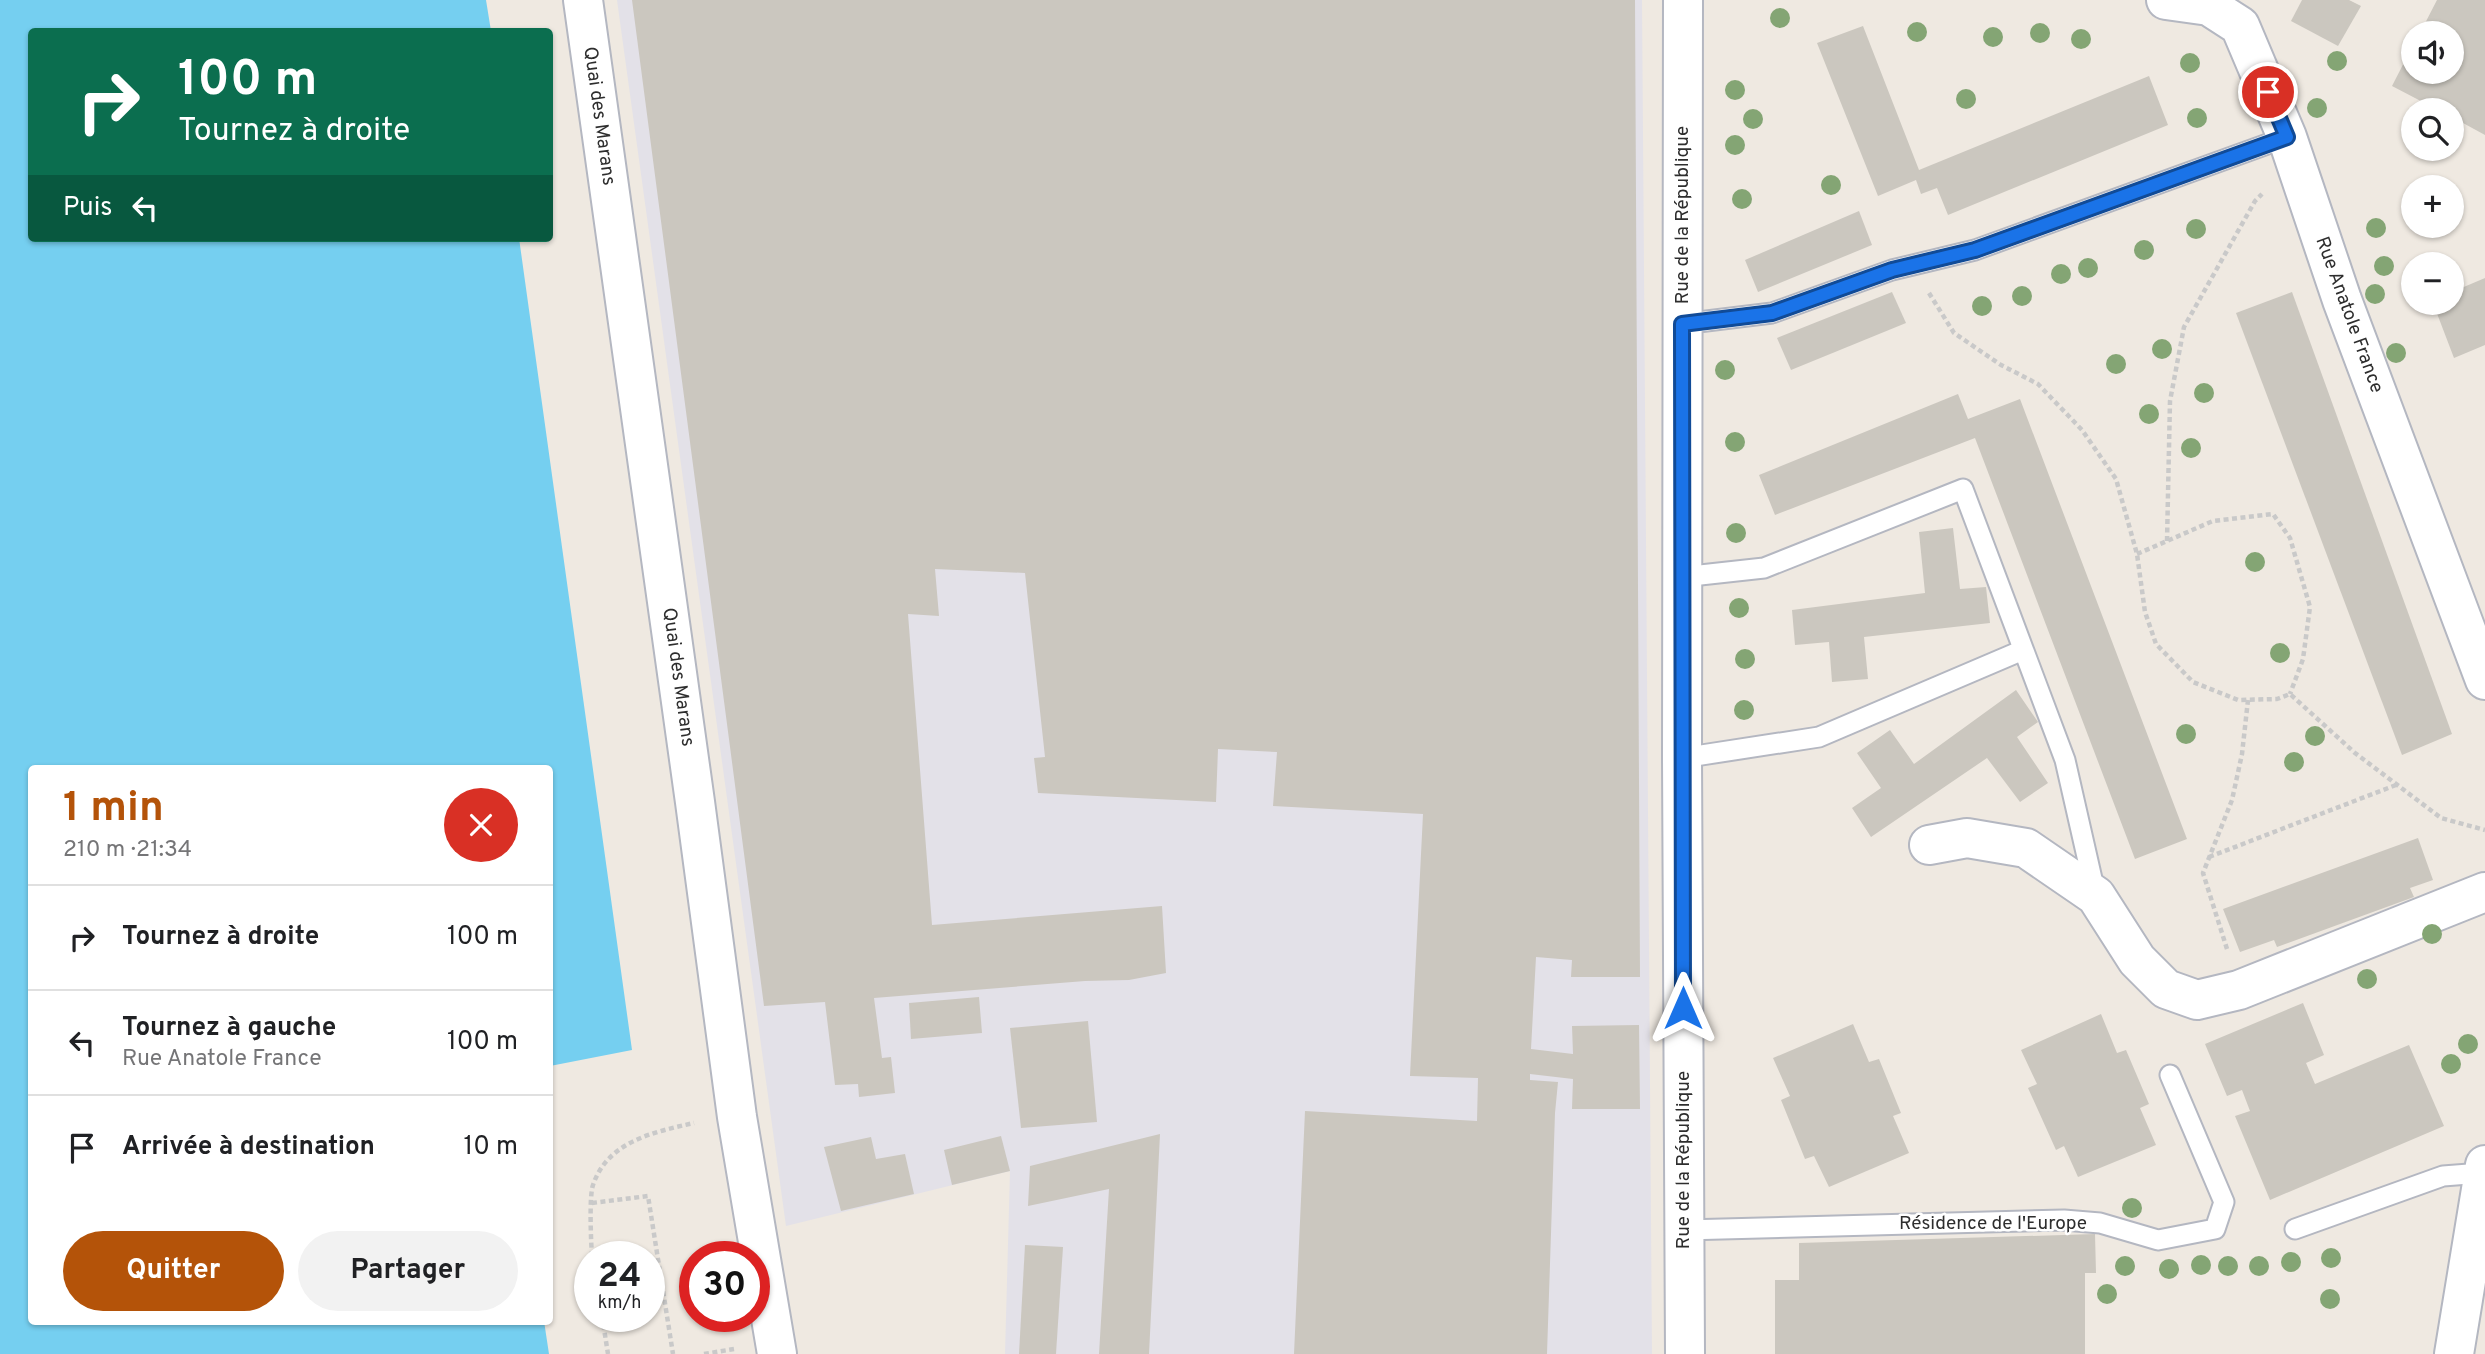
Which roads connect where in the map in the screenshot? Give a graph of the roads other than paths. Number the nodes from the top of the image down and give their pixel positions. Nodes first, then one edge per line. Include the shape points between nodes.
1 (583, 0) edge
2 (1684, 0) edge
3 (2166, 0) edge
4 (2291, 149) junction
5 (1682, 324) junction
6 (1682, 577) junction
7 (2023, 650) junction
8 (2485, 680) edge
9 (1682, 758) junction
10 (1929, 845) dead end
11 (2485, 892) edge
12 (2096, 896) junction
13 (2170, 1075) dead end
14 (2484, 1169) edge
15 (2295, 1229) dead end
16 (1684, 1230) junction
17 (777, 1354) edge
18 (1685, 1354) edge
19 (2455, 1354) edge

1 - 17 street, Quai des Marans via 737,1117
2 - 5 street, Rue de la République
3 - 4 street, Rue Anatole France via 2209,6 2240,26
4 - 5 lane via 1975,250 1892,270 1772,313
4 - 8 street, Rue Anatole France via 2342,300
5 - 6 street, Rue de la République
6 - 7 lane via 1764,568 1963,489
6 - 9 street, Rue de la République
7 - 9 lane via 1819,737
7 - 12 lane via 2065,760
9 - 16 street, Rue de la République
10 - 12 street via 1967,838 2026,848
11 - 12 street via 2239,990 2197,1000 2166,989 2137,960
13 - 16 lane, Résidence de l'Europe via 2224,1202 2215,1229 2158,1240 2100,1223 2064,1220
14 - 15 lane via 2443,1175
14 - 19 street
16 - 18 street, Rue de la République

